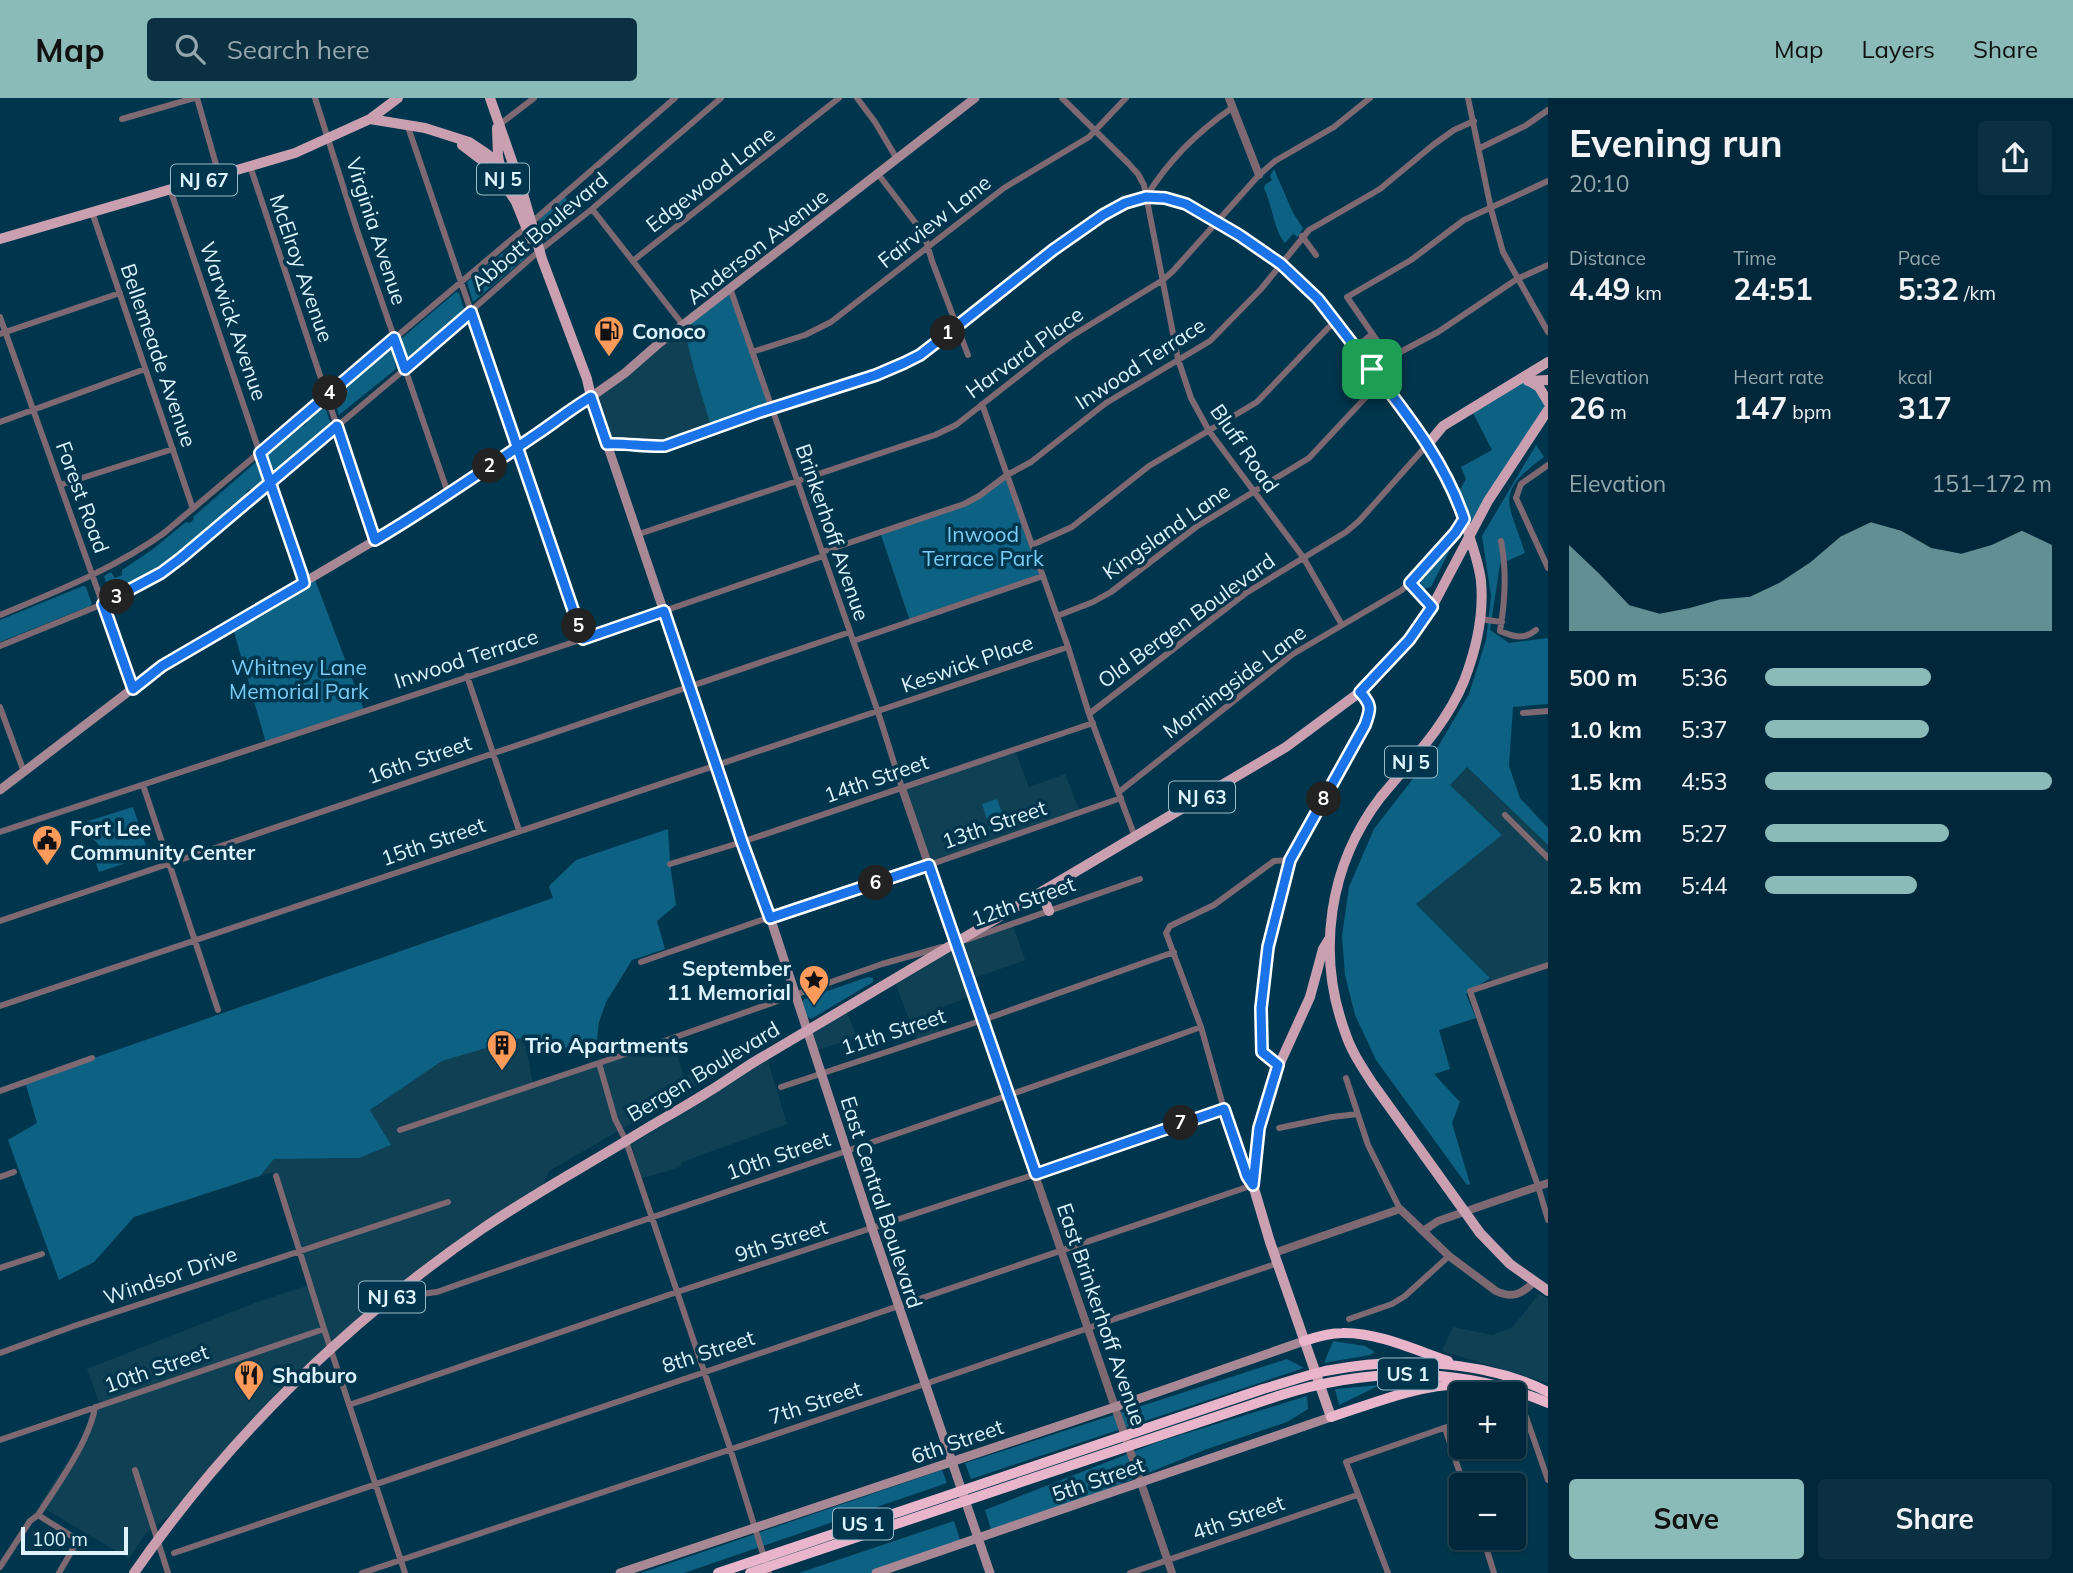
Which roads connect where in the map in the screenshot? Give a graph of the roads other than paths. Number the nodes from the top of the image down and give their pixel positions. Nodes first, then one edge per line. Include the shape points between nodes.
1 (195, 98) edge
2 (315, 98) edge
3 (398, 98) edge
4 (490, 98) edge
5 (534, 98) edge
6 (675, 98) edge
7 (721, 98) edge
8 (839, 98) edge
9 (857, 98) edge
10 (975, 98) edge
11 (1062, 98) edge
12 (1126, 98) edge
13 (1229, 98) edge
14 (1370, 98) edge
15 (1468, 98) edge
16 (1232, 108) junction
17 (1548, 110) edge
18 (122, 118) dead end
19 (370, 120) junction
20 (1474, 121) junction
21 (407, 124) junction
22 (499, 125) junction
23 (1095, 131) junction
24 (450, 137) junction
25 (328, 139) junction
26 (1480, 148) junction
27 (897, 159) junction
28 (250, 166) junction
29 (500, 166) junction
30 (878, 174) junction
31 (1258, 174) junction
32 (219, 175) junction
33 (1548, 181) edge
34 (503, 182) junction
35 (170, 189) junction
36 (522, 196) junction
37 (1146, 197) junction
38 (592, 209) junction
39 (1491, 209) junction
40 (92, 212) junction
41 (1217, 222) junction
42 (528, 225) junction
43 (1302, 236) junction
44 (0, 239) edge
45 (929, 246) junction
46 (539, 251) junction
47 (1316, 255) dead end
48 (634, 260) junction
49 (1281, 264) junction
50 (1548, 265) edge
51 (1517, 279) junction
52 (1163, 280) junction
53 (461, 282) junction
54 (730, 288) junction
55 (120, 293) junction
56 (471, 312) junction
57 (0, 317) edge
58 (1336, 321) junction
59 (684, 325) junction
60 (956, 327) junction
61 (1548, 332) edge
62 (3, 333) edge
63 (1372, 334) junction
64 (394, 338) junction
65 (1356, 347) junction
66 (752, 352) junction
67 (968, 355) dead end
68 (1389, 358) junction
69 (1178, 359) junction
70 (1548, 362) edge
71 (145, 369) junction
72 (405, 369) junction
73 (1372, 369) junction
74 (1525, 380) junction
75 (1548, 380) edge
76 (1381, 381) junction
77 (327, 396) junction
78 (591, 397) junction
79 (1548, 402) edge
80 (982, 404) junction
81 (772, 409) junction
82 (33, 410) junction
83 (1548, 410) edge
84 (0, 422) edge
85 (337, 426) junction
86 (1209, 431) junction
87 (607, 444) junction
88 (1428, 444) junction
89 (517, 447) junction
90 (173, 449) junction
91 (260, 453) junction
92 (1548, 465) edge
93 (1007, 475) junction
94 (796, 480) junction
95 (270, 483) junction
96 (60, 485) junction
97 (1254, 492) junction
98 (448, 493) junction
99 (193, 509) junction
100 (1464, 519) junction
101 (639, 534) junction
102 (375, 540) junction
103 (1501, 541) dead end
104 (1032, 545) junction
105 (822, 554) junction
106 (1303, 557) junction
107 (1547, 564) edge
108 (93, 576) junction
109 (1043, 576) junction
110 (304, 583) junction
111 (1410, 583) junction
112 (103, 604) junction
113 (1432, 607) junction
114 (664, 611) junction
115 (0, 615) edge
116 (1057, 616) junction
117 (1479, 619) junction
118 (1502, 622) junction
119 (1342, 625) junction
120 (1536, 630) dead end
121 (850, 632) junction
122 (583, 639) junction
123 (853, 641) junction
124 (0, 646) edge
125 (1068, 647) junction
126 (467, 676) junction
127 (690, 688) junction
128 (133, 689) junction
129 (1360, 692) junction
130 (0, 708) edge
131 (1548, 711) edge
132 (877, 712) junction
133 (1089, 713) junction
134 (1523, 713) dead end
135 (1093, 723) junction
136 (493, 753) junction
137 (716, 765) junction
138 (24, 772) junction
139 (144, 785) junction
140 (902, 788) junction
141 (0, 790) edge
142 (1120, 795) junction
143 (1505, 815) dead end
144 (519, 830) junction
145 (0, 832) edge
146 (1135, 837) junction
147 (742, 842) junction
148 (1548, 858) edge
149 (1290, 860) junction
150 (169, 862) junction
151 (670, 864) dead end
152 (929, 865) junction
153 (1140, 879) dead end
154 (1041, 892) junction
155 (1049, 911) junction
156 (770, 918) junction
157 (0, 921) edge
158 (1329, 938) junction
159 (195, 940) junction
160 (956, 943) junction
161 (1174, 952) junction
162 (641, 962) dead end
163 (1548, 965) edge
164 (795, 995) junction
165 (0, 1006) edge
166 (218, 1010) dead end
167 (983, 1020) junction
168 (1201, 1027) junction
169 (807, 1030) junction
170 (92, 1059) dead end
171 (599, 1063) junction
172 (1278, 1065) junction
173 (821, 1073) junction
174 (1346, 1078) dead end
175 (781, 1087) dead end
176 (0, 1091) edge
177 (1009, 1097) junction
178 (1224, 1109) junction
179 (1357, 1114) junction
180 (1279, 1128) dead end
181 (400, 1130) dead end
182 (626, 1141) junction
183 (847, 1150) junction
184 (14, 1172) dead end
185 (1036, 1174) junction
186 (276, 1176) dead end
187 (0, 1178) edge
188 (1548, 1183) edge
189 (1253, 1185) junction
190 (1538, 1186) junction
191 (447, 1202) dead end
192 (1400, 1209) junction
193 (651, 1216) junction
194 (1548, 1220) edge
195 (872, 1228) junction
196 (1423, 1231) junction
197 (300, 1250) junction
198 (1062, 1251) junction
199 (42, 1254) dead end
200 (1449, 1256) junction
201 (1276, 1258) junction
202 (0, 1268) edge
203 (410, 1282) junction
204 (1534, 1282) junction
205 (1548, 1291) edge
206 (677, 1292) junction
207 (899, 1307) junction
208 (1349, 1319) dead end
209 (324, 1329) junction
210 (1088, 1329) junction
211 (1304, 1340) junction
212 (330, 1348) junction
213 (0, 1353) edge
214 (1470, 1368) junction
215 (704, 1370) junction
216 (1326, 1377) junction
217 (1482, 1382) edge
218 (925, 1384) junction
219 (1449, 1385) edge
220 (1545, 1389) edge
221 (1526, 1395) edge
222 (1548, 1403) edge
223 (349, 1405) junction
224 (94, 1407) junction
225 (1115, 1407) junction
226 (1331, 1417) junction
227 (1526, 1417) edge
228 (1449, 1426) edge
229 (1445, 1428) junction
230 (0, 1440) edge
231 (730, 1448) junction
232 (951, 1462) junction
233 (135, 1469) dead end
234 (1461, 1473) edge
235 (1548, 1480) edge
236 (375, 1483) junction
237 (1141, 1483) junction
238 (1357, 1494) junction
239 (38, 1515) junction
240 (754, 1528) junction
241 (977, 1539) junction
242 (157, 1542) junction
243 (1487, 1550) edge
244 (174, 1553) dead end
245 (401, 1560) junction
246 (1168, 1560) junction
247 (0, 1567) edge
248 (752, 1569) edge
249 (59, 1573) edge
250 (134, 1573) edge
251 (168, 1573) edge
252 (362, 1573) edge
253 (405, 1573) edge
254 (620, 1573) edge
255 (718, 1573) edge
256 (769, 1573) edge
257 (876, 1573) edge
258 (990, 1573) edge
259 (1130, 1573) edge
260 (1172, 1573) edge
261 (1388, 1573) edge
262 (1494, 1573) edge

1 - 18 street
1 - 32 street
2 - 25 street, Virginia Avenue
3 - 19 main road, NJ 67
4 - 22 main road, NJ 5
5 - 22 street
6 - 42 street, Abbott Boulevard
7 - 38 street, Abbott Boulevard
8 - 48 street, Edgewood Lane
9 - 27 street
10 - 27 main road, Anderson Avenue
11 - 23 street, Bluff Road
12 - 23 street, Fairview Lane
13 - 16 street
14 - 31 street, Harvard Place via 1334,127
15 - 20 street
16 - 31 street
16 - 37 street via 1185,145
17 - 26 street
19 - 21 main road
19 - 25 main road, NJ 67
20 - 26 street
20 - 43 street, Inwood Terrace via 1443,137 1380,189
21 - 24 main road
21 - 53 street
22 - 29 main road, NJ 5
22 - 36 main road, NJ 5
23 - 37 street, Bluff Road via 1138,174
23 - 45 street, Fairview Lane via 1004,188
24 - 29 main road via 469,142
24 - 34 main road
25 - 28 main road, NJ 67
25 - 64 street, Virginia Avenue
26 - 39 street
27 - 30 main road, Anderson Avenue
28 - 32 main road, NJ 67
28 - 77 street, McElroy Avenue
29 - 34 main road, NJ 5
29 - 36 main road
30 - 45 street
30 - 54 main road, Anderson Avenue
31 - 41 street, Harvard Place
32 - 35 main road, NJ 67
33 - 39 street
34 - 42 main road, NJ 5
35 - 40 main road, NJ 67
35 - 91 street, Warwick Avenue
36 - 42 main road, NJ 5
37 - 41 main road, NJ 5 via 1176,200
37 - 52 street, Bluff Road
37 - 60 main road, NJ 5 via 1103,215
38 - 46 street, Abbott Boulevard
38 - 48 street
39 - 51 street via 1503,252
39 - 63 street via 1454,226 1411,260 1347,297
40 - 44 main road, NJ 67
40 - 55 street, Bellemeade Avenue
41 - 49 main road, NJ 5
41 - 52 street, Harvard Place
42 - 46 main road, NJ 5
42 - 53 street, Abbott Boulevard
43 - 47 street
43 - 49 street, Inwood Terrace
45 - 60 street
45 - 66 street, Fairview Lane via 831,322
46 - 56 street, Abbott Boulevard
46 - 78 main road, NJ 5
48 - 59 street
49 - 58 main road, NJ 5
49 - 69 street, Inwood Terrace via 1216,335
50 - 51 street
51 - 61 street
51 - 68 street via 1438,332
52 - 69 street, Bluff Road
52 - 80 street, Harvard Place via 1070,337
53 - 56 street
53 - 64 street, Abbott Boulevard
54 - 59 main road, Anderson Avenue
54 - 66 street, Brinkerhoff Avenue
55 - 62 street
55 - 71 street, Bellemeade Avenue
56 - 72 street, Abbott Boulevard
56 - 89 street
57 - 62 street, Forest Road
58 - 65 main road, NJ 5
58 - 86 street via 1257,401
59 - 78 main road, Anderson Avenue
60 - 67 street
60 - 81 main road, NJ 5 via 920,355 888,371
62 - 82 street, Forest Road
63 - 65 street
63 - 68 street
64 - 72 street, Virginia Avenue
64 - 77 street, Abbott Boulevard
65 - 73 main road, NJ 5
66 - 81 street, Brinkerhoff Avenue
68 - 73 street
69 - 86 street, Bluff Road
69 - 93 street, Inwood Terrace via 1106,403 1031,462
70 - 74 main road
71 - 82 street
71 - 90 street, Bellemeade Avenue
72 - 85 street, Abbott Boulevard
72 - 98 street, Virginia Avenue
73 - 76 main road, NJ 5
74 - 75 main road
74 - 79 main road via 1539,387
74 - 88 main road via 1443,426
76 - 88 main road, NJ 5
76 - 97 street, Kingsland Lane via 1309,458
77 - 85 street, McElroy Avenue
77 - 91 street, Abbott Boulevard
78 - 87 main road, NJ 5
78 - 89 main road, Anderson Avenue
80 - 93 street
80 - 94 street, Harvard Place via 945,431
81 - 87 main road, NJ 5 via 665,446
81 - 94 street, Brinkerhoff Avenue
82 - 84 street
82 - 96 street, Forest Road
83 - 113 main road, Bergen Boulevard / NJ 63 via 1506,472
85 - 95 street, Abbott Boulevard
85 - 102 street, McElroy Avenue
86 - 97 street, Bluff Road
86 - 104 street via 1149,466 1072,527
87 - 101 main road, East Central Boulevard
88 - 100 main road, NJ 5
88 - 106 street, Old Bergen Boulevard via 1359,521
89 - 98 main road, Anderson Avenue
89 - 122 street
90 - 96 street
90 - 99 street, Bellemeade Avenue
91 - 95 street, Warwick Avenue
91 - 99 street, Abbott Boulevard
92 - 107 street via 1521,484 1516,498
93 - 104 street
93 - 105 street, Inwood Terrace via 964,504
94 - 101 street, Harvard Place
94 - 105 street, Brinkerhoff Avenue
95 - 110 street, Warwick Avenue
95 - 112 street, Abbott Boulevard via 181,558
96 - 108 street, Forest Road
97 - 106 street, Bluff Road
97 - 116 street, Kingsland Lane via 1196,527 1111,592
98 - 102 main road, Anderson Avenue
99 - 108 street, Abbott Boulevard via 145,547
100 - 111 street, Morningside Lane
100 - 117 main road, NJ 5 via 1481,581
101 - 114 main road, East Central Boulevard
102 - 110 main road, Anderson Avenue
103 - 118 street via 1505,563
104 - 109 street
105 - 114 street, Inwood Terrace
105 - 121 street, Brinkerhoff Avenue
106 - 119 street, Bluff Road
106 - 133 street, Old Bergen Boulevard via 1226,606
108 - 112 street, Forest Road
108 - 115 street, Abbott Boulevard
109 - 116 street
109 - 123 street
110 - 128 main road, Anderson Avenue via 162,666
111 - 113 street
111 - 119 street, Morningside Lane
112 - 124 street, Abbott Boulevard
112 - 128 street, Forest Road
113 - 129 main road, Bergen Boulevard / NJ 63
114 - 122 street, Inwood Terrace
114 - 127 main road, East Central Boulevard
116 - 125 street
117 - 118 street
117 - 158 main road, NJ 5 via 1471,660 1447,714 1374,808 1348,852 1336,889
118 - 120 street via 1500,631 1516,638
119 - 142 street, Morningside Lane via 1293,654
121 - 123 street, Brinkerhoff Avenue
121 - 127 street, 16th Street
122 - 126 street, Inwood Terrace
123 - 132 street, Brinkerhoff Avenue
125 - 132 street, Keswick Place
125 - 133 street
126 - 136 street
126 - 139 street, Inwood Terrace
127 - 136 street, 16th Street
127 - 137 main road, East Central Boulevard
128 - 138 main road, Anderson Avenue
129 - 146 main road, Bergen Boulevard / NJ 63 via 1286,747
129 - 149 street via 1370,705 1365,725
130 - 138 street
131 - 134 street
132 - 137 street, 15th Street
132 - 140 street, Brinkerhoff Avenue
133 - 135 street
135 - 140 street, 14th Street
135 - 142 street
136 - 144 street
136 - 150 street, 16th Street
137 - 144 street, 15th Street
137 - 147 main road, East Central Boulevard
138 - 141 main road, Anderson Avenue
139 - 145 street, Inwood Terrace
139 - 150 street
140 - 147 street, 14th Street
140 - 152 street, East Brinkerhoff Avenue
142 - 146 street
142 - 152 street, 13th Street
143 - 148 street
144 - 159 street, 15th Street
146 - 154 main road, Bergen Boulevard / NJ 63
147 - 151 street, 14th Street
147 - 156 main road, East Central Boulevard
149 - 161 street via 1274,861 1214,905 1170,926
149 - 172 street via 1268,947 1261,1008 1262,1052
150 - 157 street, 16th Street
150 - 159 street
152 - 156 street, 13th Street
152 - 160 street, East Brinkerhoff Avenue
153 - 155 street, 12th Street
154 - 155 main road
154 - 160 main road, Bergen Boulevard / NJ 63
155 - 160 street, 12th Street
156 - 162 street, 13th Street
156 - 164 main road, East Central Boulevard
158 - 172 main road via 1306,1008
158 - 204 main road, NJ 5 via 1335,999 1349,1044 1474,1224 1498,1253
159 - 165 street, 15th Street
159 - 166 street
160 - 164 street, 12th Street
160 - 167 street, East Brinkerhoff Avenue
160 - 169 main road, Bergen Boulevard / NJ 63
161 - 167 street, 11th Street
161 - 168 street
163 - 190 street via 1470,991
164 - 169 main road, East Central Boulevard
164 - 171 street, 12th Street
167 - 173 street, 11th Street
167 - 177 street, East Brinkerhoff Avenue
168 - 177 street, 10th Street
168 - 178 street
169 - 173 main road, East Central Boulevard
169 - 182 main road, Bergen Boulevard / NJ 63
170 - 176 street
171 - 181 street, 12th Street
171 - 182 street
172 - 189 main road via 1259,1128
173 - 175 street, 11th Street
173 - 183 main road, East Central Boulevard
174 - 179 street
177 - 183 street, 10th Street
177 - 185 street, East Brinkerhoff Avenue
178 - 185 street, 9th Street
178 - 189 street
179 - 180 street
179 - 192 street
182 - 193 street
182 - 203 main road, Bergen Boulevard / NJ 63 via 517,1206
183 - 193 street, 10th Street
183 - 195 main road, East Central Boulevard
184 - 187 street
185 - 195 street, 9th Street
185 - 198 street, East Brinkerhoff Avenue
186 - 197 street
188 - 190 street
189 - 198 street, 8th Street
189 - 201 main road
190 - 194 street
190 - 196 street via 1438,1221
191 - 197 street
192 - 196 street
192 - 201 street
193 - 203 street, 10th Street via 437,1292 421,1294
193 - 206 street
195 - 206 street, 9th Street
195 - 207 main road, East Central Boulevard
196 - 200 street
197 - 209 street
197 - 213 street, Windsor Drive
198 - 207 street, 8th Street
198 - 210 street, East Brinkerhoff Avenue
199 - 202 street
200 - 204 street via 1503,1295 1521,1293
200 - 208 street via 1405,1296
201 - 210 street, 7th Street
201 - 211 main road
203 - 212 main road, Bergen Boulevard / NJ 63
204 - 205 main road, NJ 5
206 - 215 street
206 - 223 street, 9th Street
207 - 215 street, 8th Street
207 - 218 main road, East Central Boulevard
209 - 212 street
209 - 224 street, 10th Street
210 - 218 street, 7th Street
210 - 225 street, East Brinkerhoff Avenue
211 - 214 highway via 1336,1333 1361,1335
211 - 225 main road, 6th Street
211 - 226 main road
212 - 223 street
212 - 242 main road, Bergen Boulevard / NJ 63 via 239,1441
214 - 216 highway, US 1 via 1391,1363
214 - 220 highway, US 1
215 - 231 street
215 - 236 street, 8th Street
216 - 217 highway, US 1 via 1406,1374
216 - 248 highway, US 1
218 - 231 street, 7th Street
218 - 232 main road, East Central Boulevard
219 - 226 highway
221 - 222 highway, US 1
223 - 236 street
224 - 230 street, 10th Street
224 - 239 street via 84,1440
225 - 232 main road, 6th Street
225 - 237 street, East Brinkerhoff Avenue
226 - 237 main road, 5th Street
227 - 235 street
228 - 229 street
229 - 234 street
229 - 238 street via 1346,1462
231 - 240 street
231 - 245 street, 7th Street
232 - 240 main road, 6th Street
232 - 241 main road, East Central Boulevard
233 - 242 street
236 - 244 street, 8th Street
236 - 245 street
237 - 241 main road, 5th Street
237 - 246 street, East Brinkerhoff Avenue
238 - 246 street, 4th Street
238 - 261 street
239 - 247 street
239 - 249 street via 78,1539
240 - 254 main road, 6th Street
240 - 256 street
241 - 257 main road, 5th Street
241 - 258 main road, East Central Boulevard
242 - 250 main road, Bergen Boulevard / NJ 63
242 - 251 street
243 - 262 street
245 - 252 street, 7th Street
245 - 253 street
246 - 259 street, 4th Street
246 - 260 street, East Brinkerhoff Avenue
248 - 255 highway, US 1

